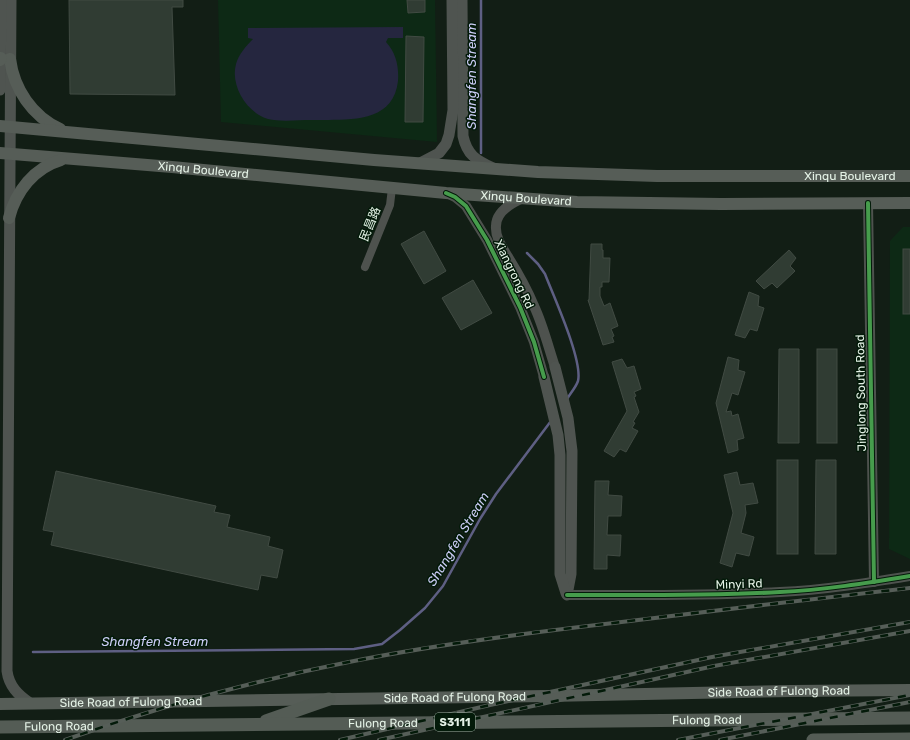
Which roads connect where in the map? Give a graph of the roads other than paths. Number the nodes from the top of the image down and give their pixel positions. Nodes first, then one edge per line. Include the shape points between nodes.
1 (1, 0) edge
2 (11, 0) edge
3 (452, 0) edge
4 (462, 0) edge
5 (4, 59) edge
6 (0, 90) edge
7 (5, 126) edge
8 (67, 132) junction
9 (5, 153) edge
10 (66, 158) junction
11 (420, 163) junction
12 (495, 169) junction
13 (910, 176) edge
14 (392, 188) junction
15 (446, 193) junction
16 (522, 199) junction
17 (868, 203) junction
18 (910, 203) edge
19 (9, 218) junction
20 (365, 268) dead end
21 (555, 367) joint
22 (544, 377) joint
23 (910, 576) edge
24 (874, 582) junction
25 (567, 595) junction
26 (910, 690) edge
27 (329, 699) junction
28 (0, 704) edge
29 (30, 704) junction
30 (910, 718) edge
31 (257, 724) junction
32 (0, 727) edge
33 (910, 739) edge
34 (813, 740) edge
35 (872, 740) edge

1 - 5 main road
2 - 5 main road
3 - 11 main road via 452,110 449,135 439,153
4 - 12 main road via 463,136 465,145 475,158
5 - 6 main road
5 - 7 main road
5 - 8 main road via 34,111 47,122
7 - 8 main road, Xinqu Boulevard
7 - 9 main road
8 - 11 main road, Xinqu Boulevard
9 - 10 main road, Xinqu Boulevard
9 - 19 main road
10 - 14 main road, Xinqu Boulevard
10 - 19 main road via 43,168 30,179 16,198
11 - 12 main road, Xinqu Boulevard
12 - 13 main road, Xinqu Boulevard via 635,176
14 - 15 main road, Xinqu Boulevard
14 - 20 street, 民昌路 via 390,205
15 - 16 main road, Xinqu Boulevard
15 - 22 street, Xiangrong Rd via 466,206 487,240 520,307
16 - 17 main road, Xinqu Boulevard via 648,204
16 - 21 street, Xiangrong Rd via 512,203 500,216 496,224 496,233 534,306
17 - 18 main road, Xinqu Boulevard
17 - 24 street, Jinglong South Road
19 - 29 main road via 6,670 16,692
21 - 25 main road, Xiangrong Rd via 568,418 572,451 571,574
22 - 25 main road, Xiangrong Rd via 558,434 560,574
23 - 24 street, Minyi Rd
24 - 25 street, Minyi Rd via 782,592 714,595
26 - 27 main road, Side Road of Fulong Road
27 - 29 main road, Side Road of Fulong Road
27 - 31 highway
28 - 29 main road, Side Road of Fulong Road
30 - 31 highway, Fulong Road / S3111
31 - 32 highway, Fulong Road / S3111
33 - 35 highway
34 - 35 highway

